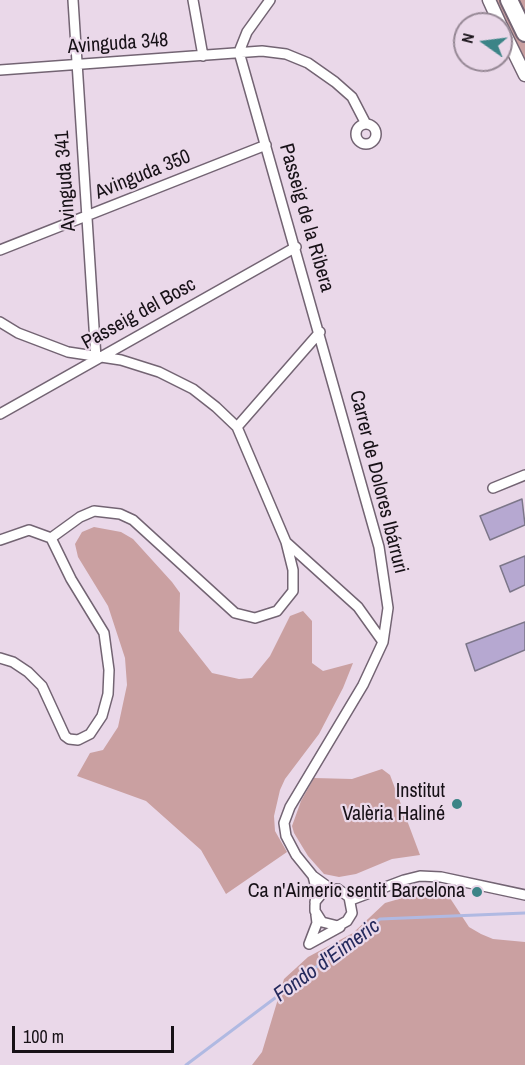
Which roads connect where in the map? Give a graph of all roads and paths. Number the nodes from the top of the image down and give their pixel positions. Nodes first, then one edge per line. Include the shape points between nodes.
1 (73, 0) edge
2 (193, 0) edge
3 (270, 0) edge
4 (509, 0) edge
5 (525, 33) edge
6 (513, 50) edge
7 (239, 52) junction
8 (203, 56) junction
9 (75, 65) junction
10 (0, 70) edge
11 (525, 75) edge
12 (366, 124) dead end
13 (266, 145) junction
14 (87, 218) junction
15 (296, 247) junction
16 (0, 250) edge
17 (0, 322) edge
18 (320, 332) junction
19 (96, 358) junction
20 (0, 414) edge
21 (237, 427) junction
22 (525, 475) edge
23 (493, 488) dead end
24 (51, 538) junction
25 (0, 540) edge
26 (286, 542) junction
27 (383, 642) junction
28 (0, 658) edge
29 (313, 876) junction
30 (332, 889) junction
31 (525, 895) edge
32 (351, 900) junction
33 (315, 906) junction
34 (341, 925) junction

1 - 9 street, Avinguda 341
2 - 8 street
3 - 7 street via 247,32
4 - 5 highway
6 - 11 street
7 - 8 street, Avinguda 348
7 - 12 street, Avinguda 348 via 286,54 308,63 352,97
7 - 13 street, Passeig de la Ribera
8 - 9 street, Avinguda 348
9 - 10 street, Avinguda 348
9 - 14 street, Avinguda 341
13 - 14 street, Avinguda 350
13 - 15 street, Passeig de la Ribera
14 - 16 street, Avinguda 350
14 - 19 street, Avinguda 341
15 - 18 street, Passeig de la Ribera
15 - 19 street, Passeig del Bosc
17 - 19 street via 44,344
18 - 21 street
18 - 27 street, Carrer de Dolores Ibárruri via 380,547 388,608
19 - 20 street, Passeig del Bosc
19 - 21 street via 128,362 193,389
21 - 26 street
22 - 23 street
24 - 25 street via 29,530
24 - 26 street via 94,512 120,514 133,520 235,613 255,618 277,611 293,591
24 - 28 street via 105,633 110,670 108,694 102,716 90,734 78,740 65,736 42,686 13,662
26 - 27 street via 358,607
27 - 29 street, Carrer de Dolores Ibárruri via 363,685 284,823 296,855
29 - 30 street, Carrer de Dolores Ibárruri
29 - 33 street
30 - 32 street via 344,892
30 - 33 street via 321,893
31 - 32 street via 420,876
32 - 34 street via 352,913
33 - 34 street via 325,924
33 - 34 street via 316,923 309,944

